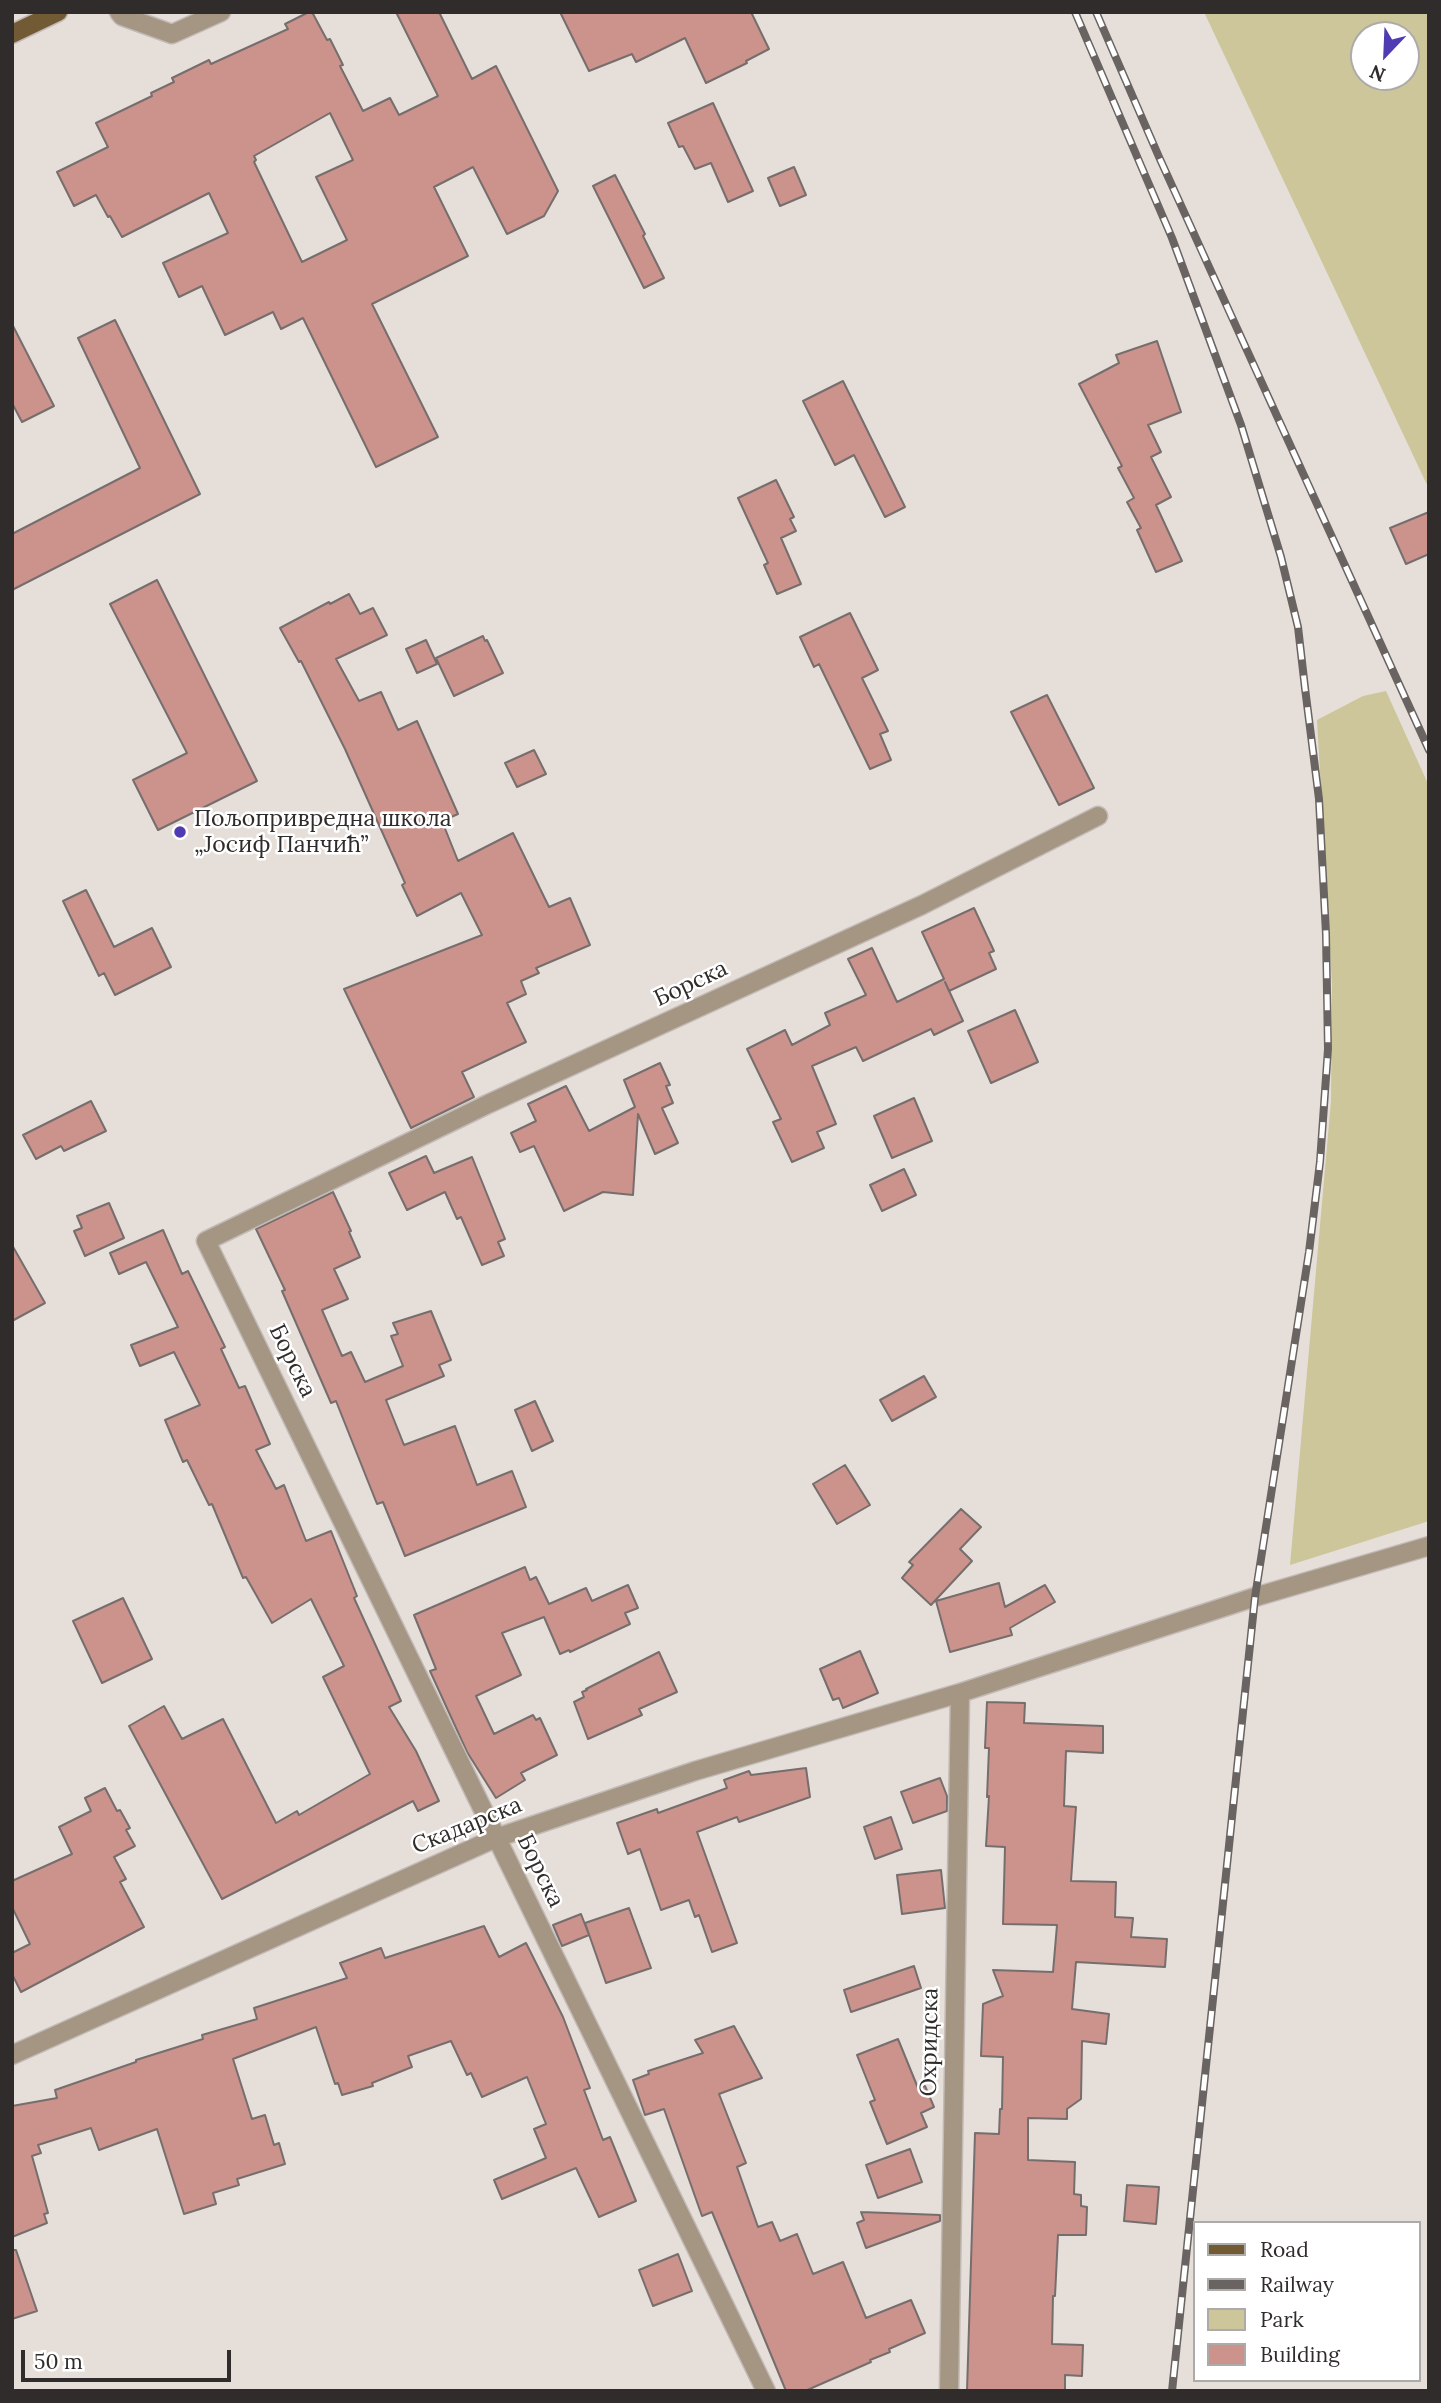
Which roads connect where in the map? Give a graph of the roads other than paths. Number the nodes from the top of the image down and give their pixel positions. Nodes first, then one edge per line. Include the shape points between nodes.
1 (58, 12) edge
2 (119, 12) edge
3 (221, 12) edge
4 (12, 34) edge
5 (1098, 816) dead end
6 (1429, 1546) edge
7 (960, 1693) junction
8 (496, 1838) junction
9 (12, 2055) edge
10 (766, 2391) edge
11 (949, 2391) edge

1 - 4 main road
2 - 3 street via 172,34
5 - 8 street, Борска via 934,900 488,1104 206,1241
6 - 7 street, Скадарска
7 - 8 street, Скадарска via 672,1778
7 - 11 street, Охридска
8 - 9 street, Скадарска
8 - 10 street, Борска

